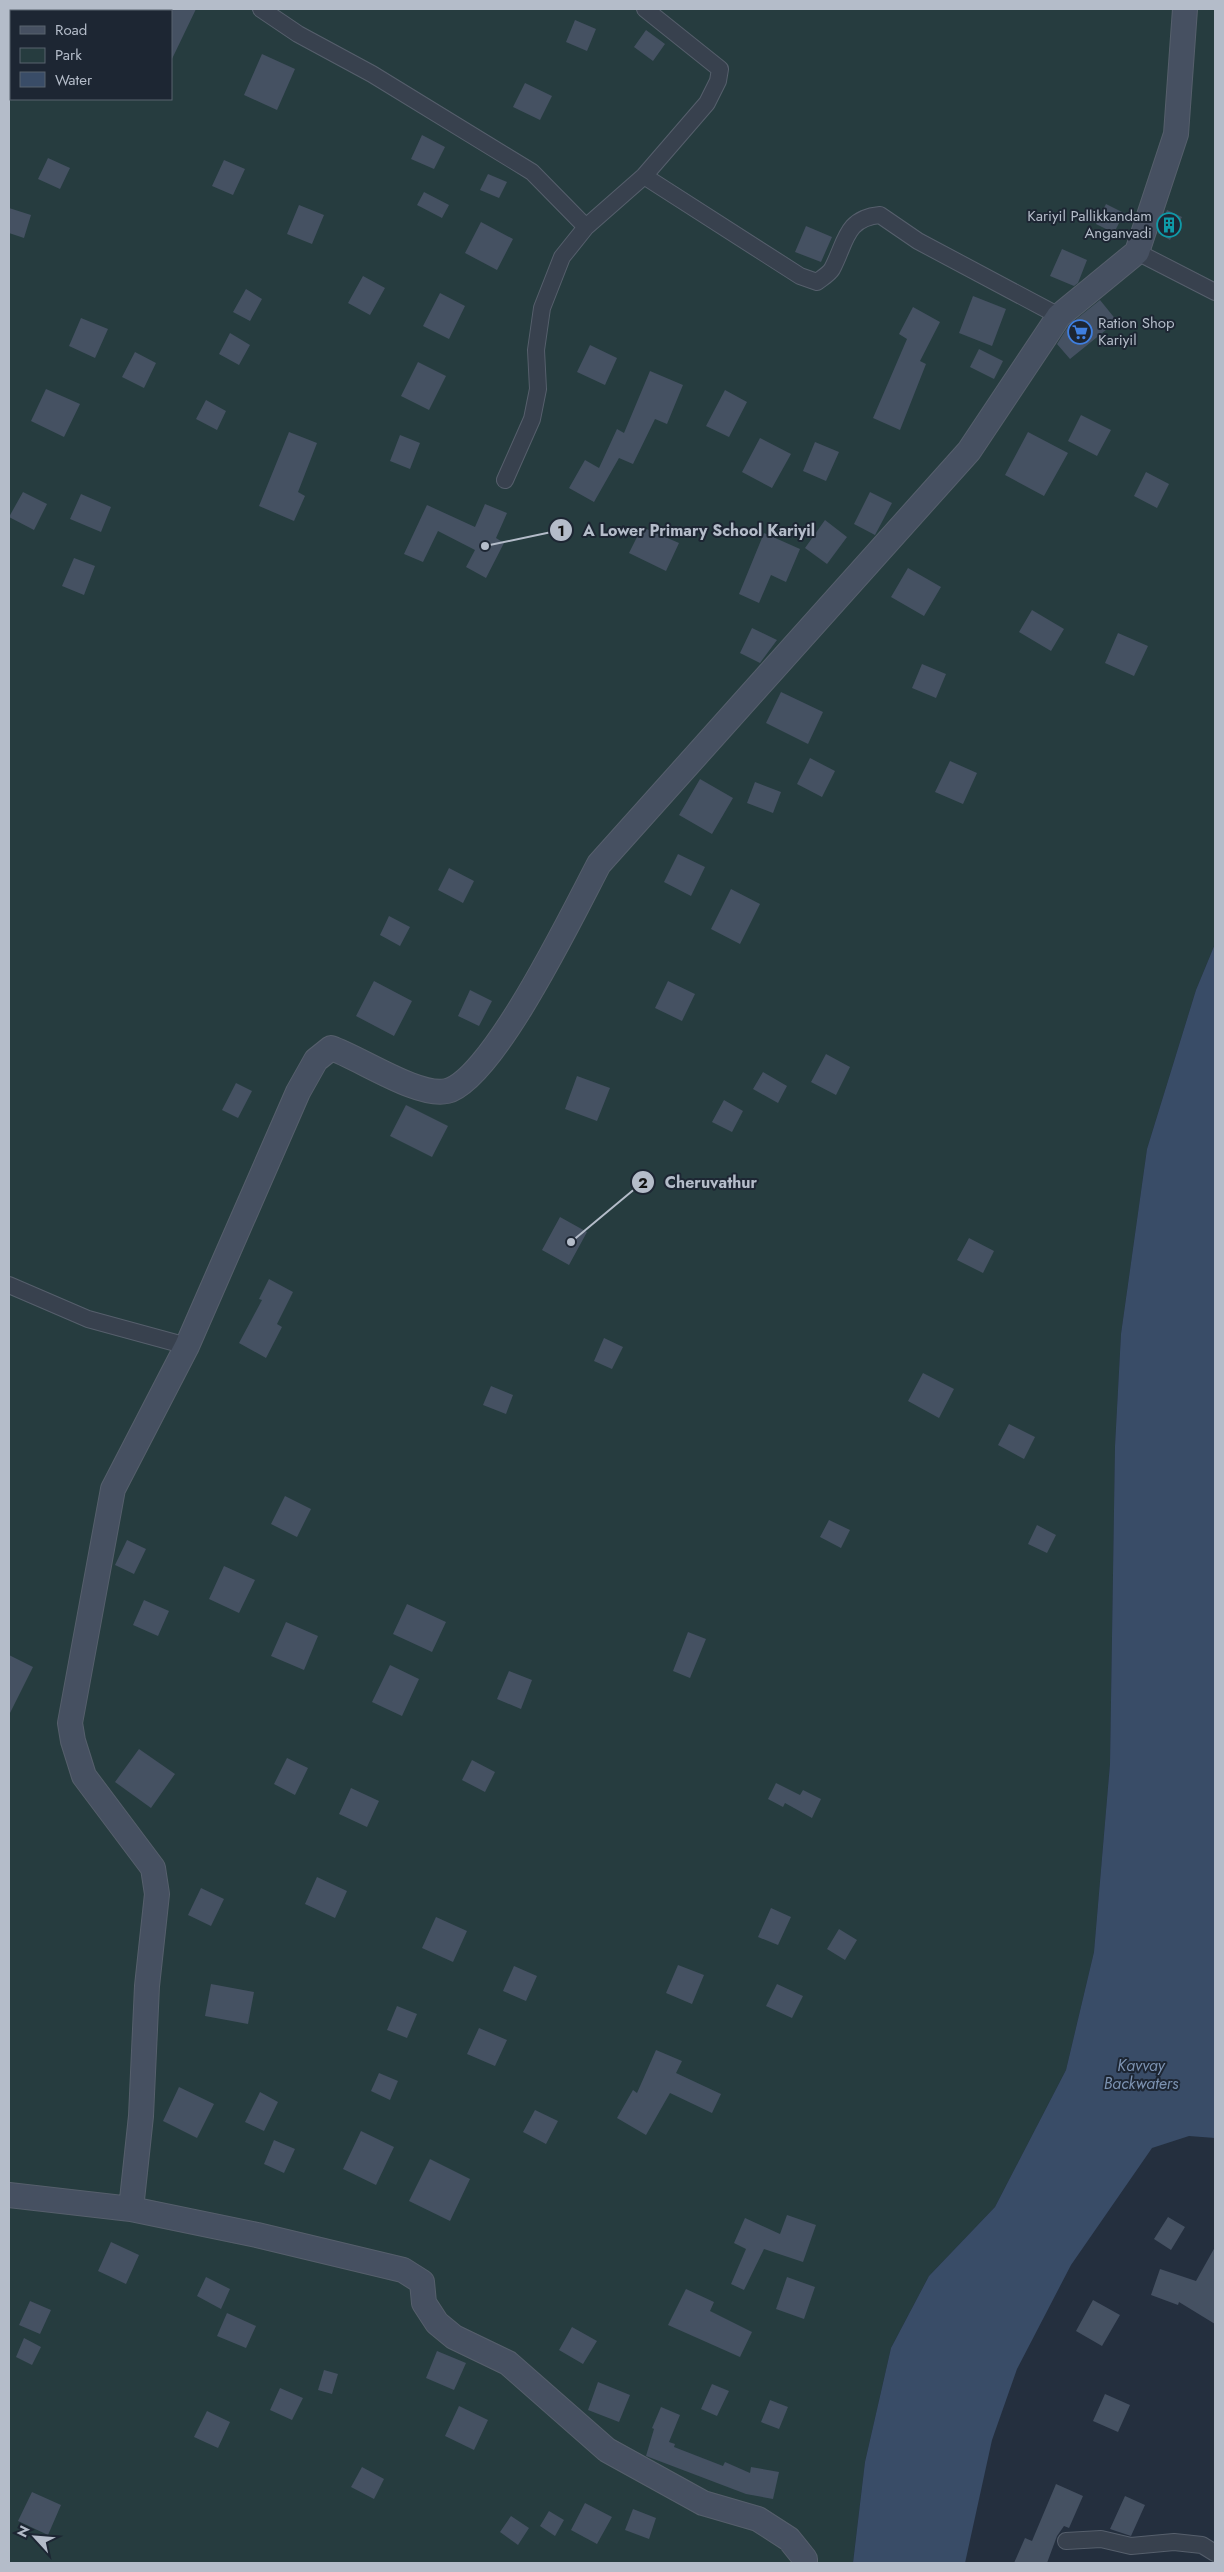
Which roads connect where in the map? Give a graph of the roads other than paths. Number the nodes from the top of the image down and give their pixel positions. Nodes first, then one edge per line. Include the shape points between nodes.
1 (261, 9) edge
2 (645, 9) edge
3 (1185, 9) edge
4 (644, 176) junction
5 (586, 227) junction
6 (1137, 252) junction
7 (1215, 292) edge
8 (1059, 316) junction
9 (505, 480) dead end
10 (9, 1285) edge
11 (187, 1346) junction
12 (9, 2195) edge
13 (131, 2208) junction
14 (1066, 2541) dead end
15 (1215, 2553) edge
16 (805, 2563) edge

1 - 5 street via 532,172
2 - 4 street via 720,69 707,103
3 - 6 street via 1176,134
4 - 5 street
4 - 8 street via 800,276 817,282 831,271 850,229 865,216 880,215 918,241
5 - 9 street via 562,256 542,308 536,350 538,389 532,419
6 - 7 street
6 - 8 street
8 - 11 street via 969,451 598,864 498,1046 462,1083 447,1092 424,1090 331,1048 316,1060 298,1092
10 - 11 street via 88,1318
11 - 13 street via 113,1489 70,1723 84,1776 153,1868 157,1894
12 - 13 street
13 - 16 street via 324,2249 403,2270 422,2282 424,2303 438,2324 454,2337 508,2363 607,2450 703,2503 758,2518 789,2539
14 - 15 street via 1101,2538 1131,2546 1174,2542 1202,2546

